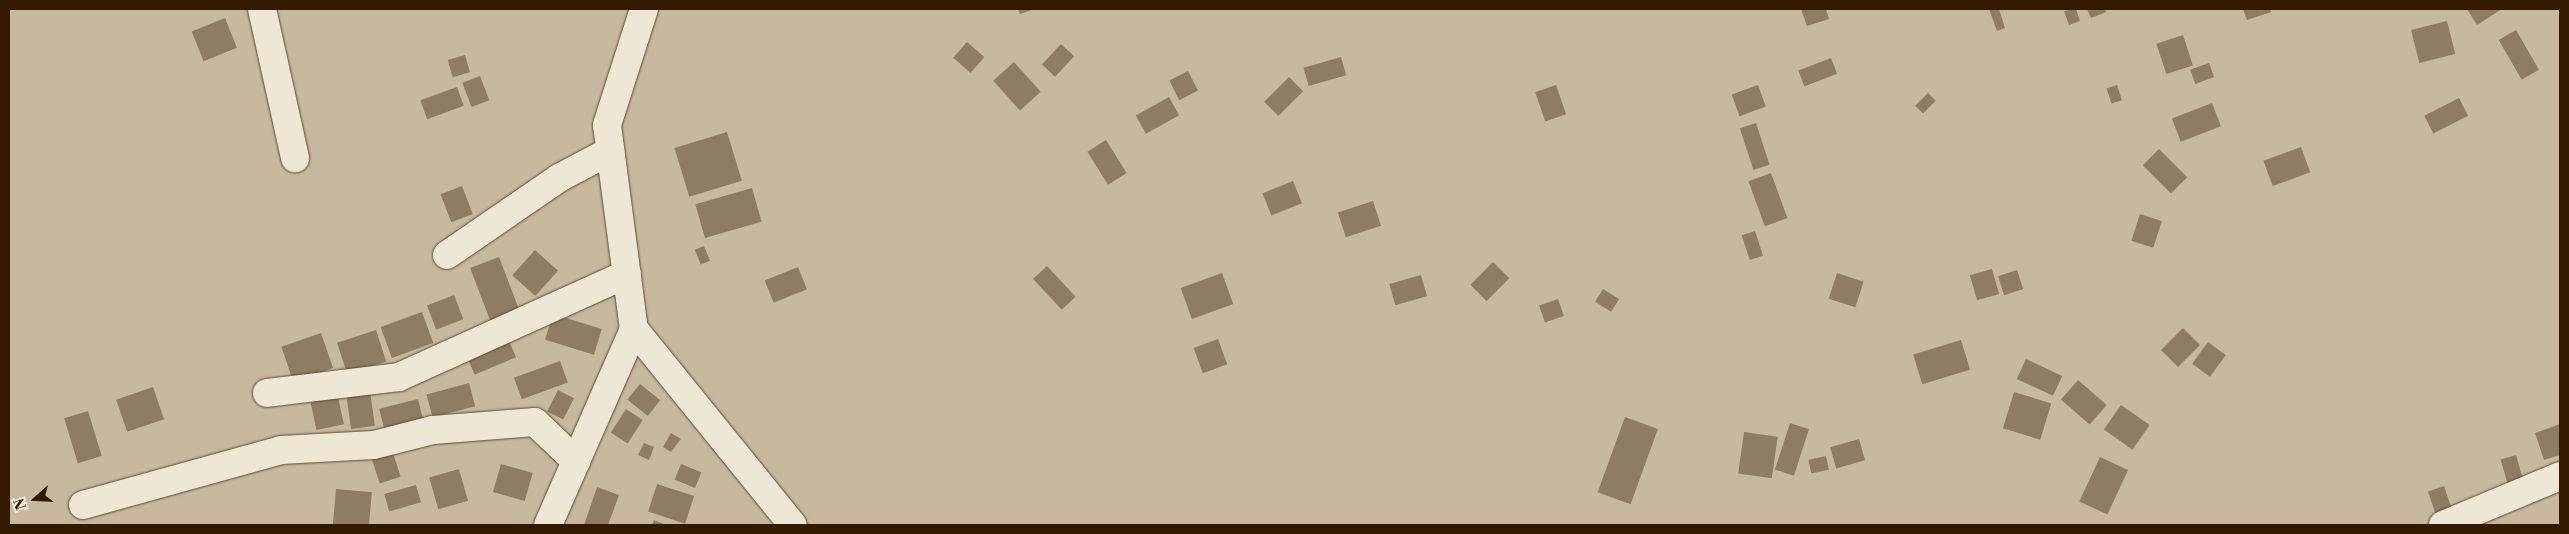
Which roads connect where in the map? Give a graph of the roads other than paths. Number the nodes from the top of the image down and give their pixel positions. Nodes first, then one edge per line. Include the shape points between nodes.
1 (262, 9) edge
2 (644, 9) edge
3 (610, 151) junction
4 (295, 158) dead end
5 (448, 256) dead end
6 (627, 274) junction
7 (634, 329) junction
8 (267, 394) dead end
9 (576, 461) junction
10 (2560, 476) edge
11 (82, 505) dead end
12 (548, 525) edge
13 (794, 525) edge
14 (2443, 525) edge

1 - 4 street
2 - 3 street via 607,125
3 - 5 street via 559,178
3 - 6 street
6 - 7 street
6 - 8 street via 399,377
7 - 9 street
7 - 13 street
9 - 11 street via 535,422 433,430 374,445 281,450
9 - 12 street
10 - 14 street

